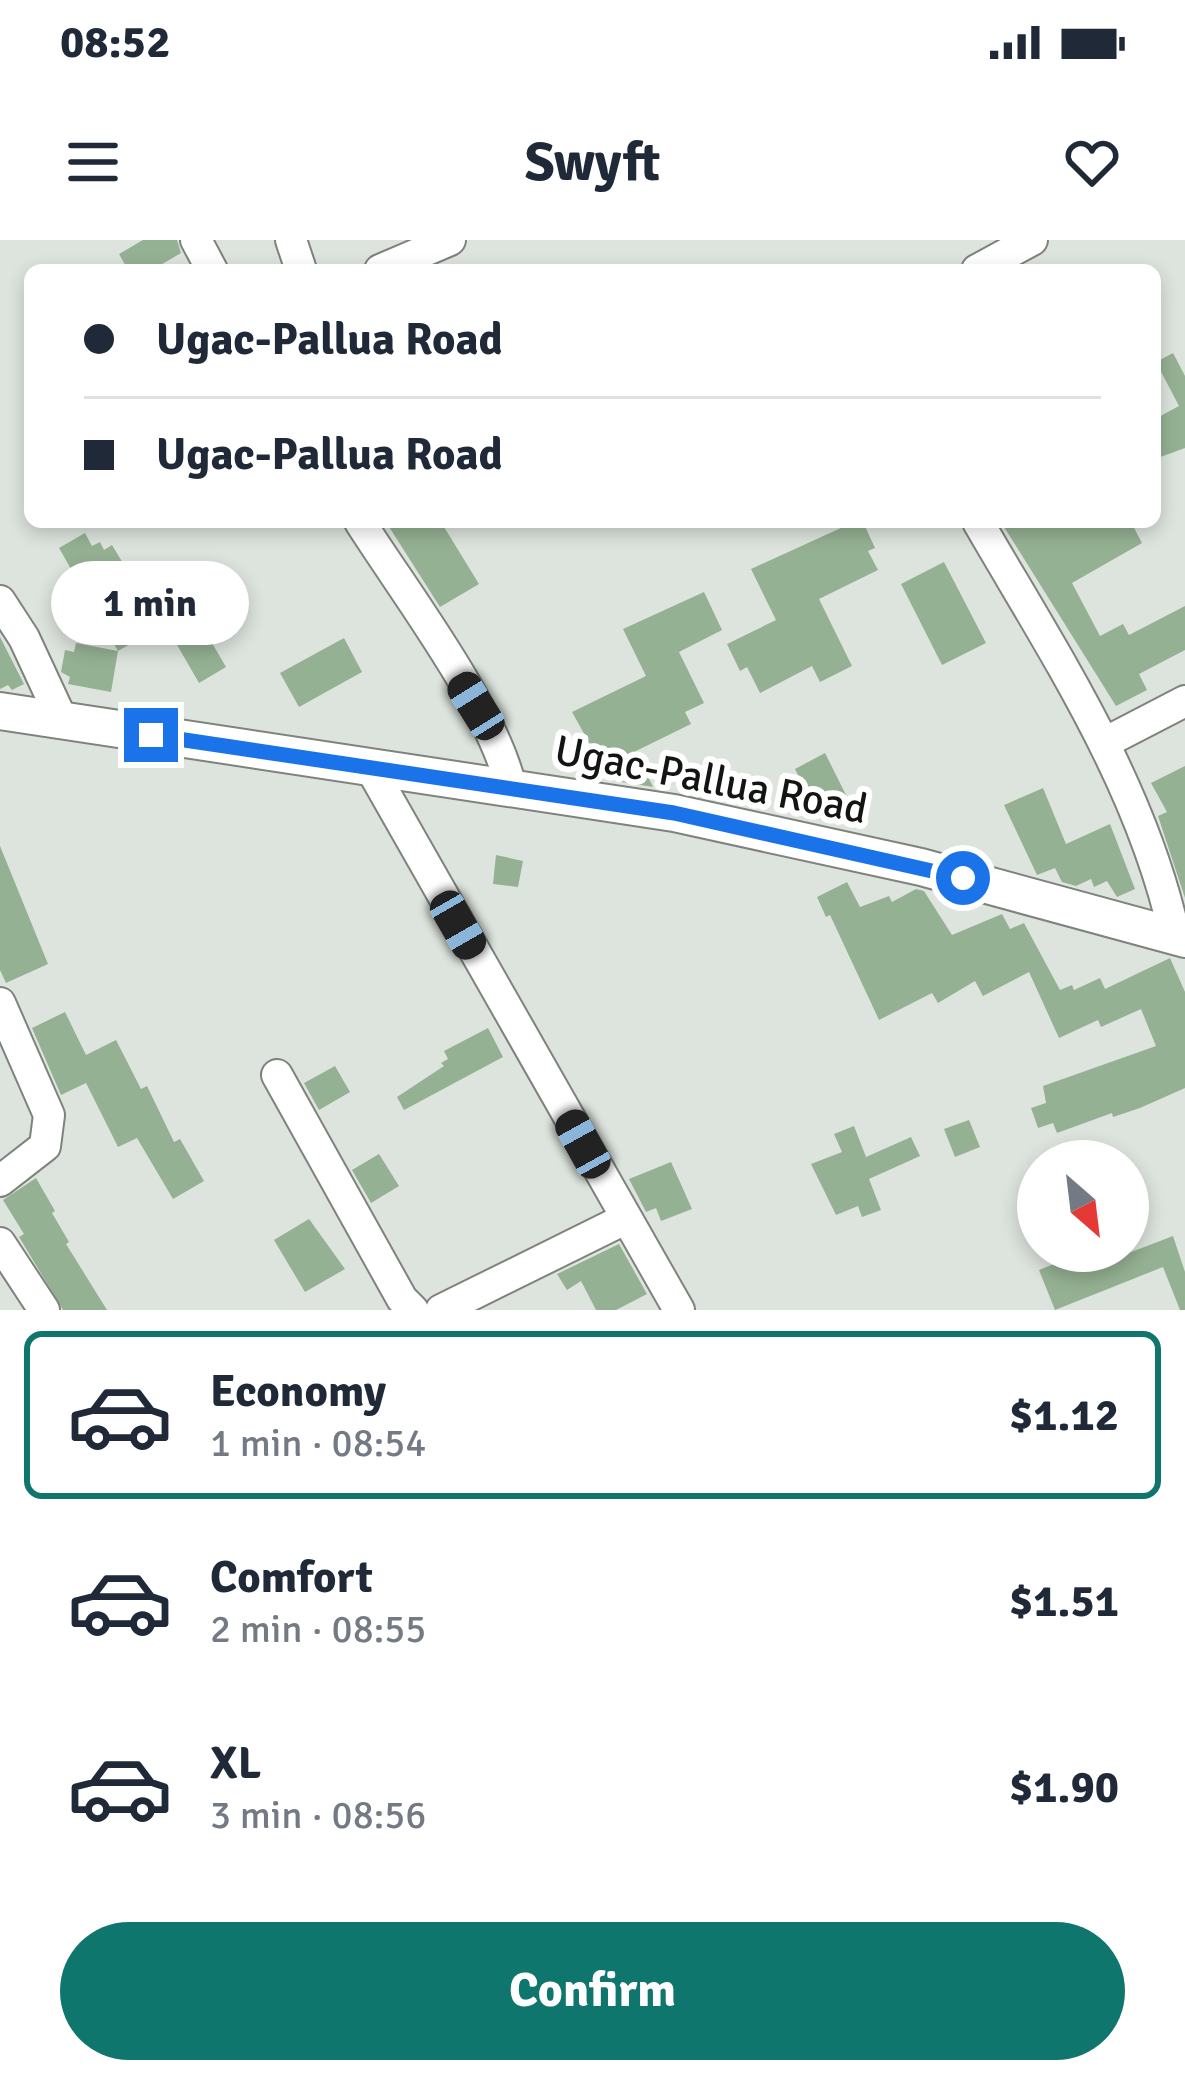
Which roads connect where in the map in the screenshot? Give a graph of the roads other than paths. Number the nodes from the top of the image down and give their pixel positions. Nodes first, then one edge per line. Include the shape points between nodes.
1 (450, 240) edge
2 (1032, 240) edge
3 (394, 264) edge
4 (988, 264) edge
5 (365, 528) edge
6 (981, 528) edge
7 (0, 601) edge
8 (1185, 701) edge
9 (0, 711) edge
10 (63, 722) junction
11 (1106, 742) junction
12 (370, 767) junction
13 (511, 788) junction
14 (1174, 879) edge
15 (1180, 938) edge
16 (0, 1004) edge
17 (277, 1075) dead end
18 (0, 1181) edge
19 (625, 1219) junction
20 (0, 1243) edge
21 (44, 1310) edge
22 (413, 1310) edge
23 (441, 1310) edge
24 (679, 1310) edge

1 - 3 street
2 - 4 street
5 - 13 street via 476,706
6 - 11 street
7 - 10 street
8 - 11 street
9 - 10 street, Ugac-Pallua Road
10 - 12 street, Ugac-Pallua Road
11 - 14 street
12 - 13 street, Ugac-Pallua Road
12 - 19 street
13 - 15 street, Ugac-Pallua Road via 674,813 921,867
14 - 15 street
16 - 18 street via 49,1115 45,1146
17 - 22 street
19 - 23 street
19 - 24 street
20 - 21 street

